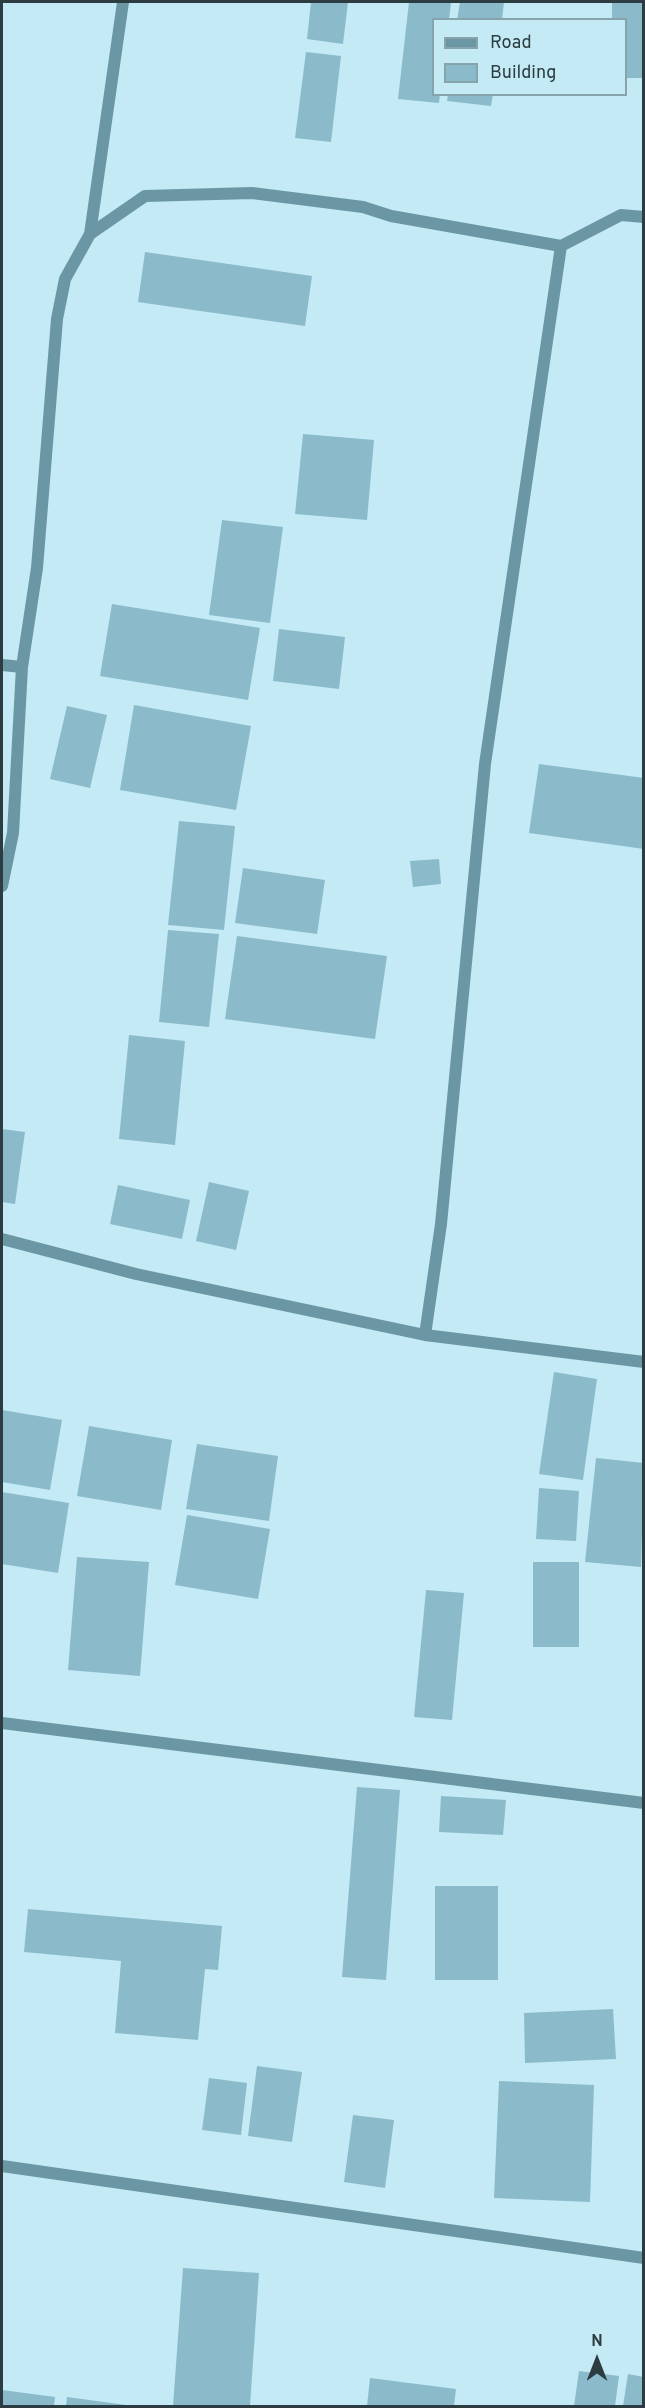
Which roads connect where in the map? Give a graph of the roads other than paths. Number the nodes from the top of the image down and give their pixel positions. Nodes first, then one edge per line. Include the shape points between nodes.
1 (123, 2) edge
2 (644, 217) edge
3 (90, 234) junction
4 (561, 246) junction
5 (2, 665) edge
6 (22, 667) junction
7 (2, 886) edge
8 (2, 1239) edge
9 (425, 1335) junction
10 (644, 1362) edge
11 (2, 1723) edge
12 (644, 1803) edge
13 (2, 2166) edge
14 (644, 2258) edge

1 - 3 street
2 - 4 street via 621,215
3 - 4 street via 145,196 252,193 363,207 391,216
3 - 6 street via 65,279 57,320 37,568
4 - 9 street via 485,764 441,1224
5 - 6 street
6 - 7 street via 13,832
8 - 9 street via 136,1274
9 - 10 street
11 - 12 street
13 - 14 street

